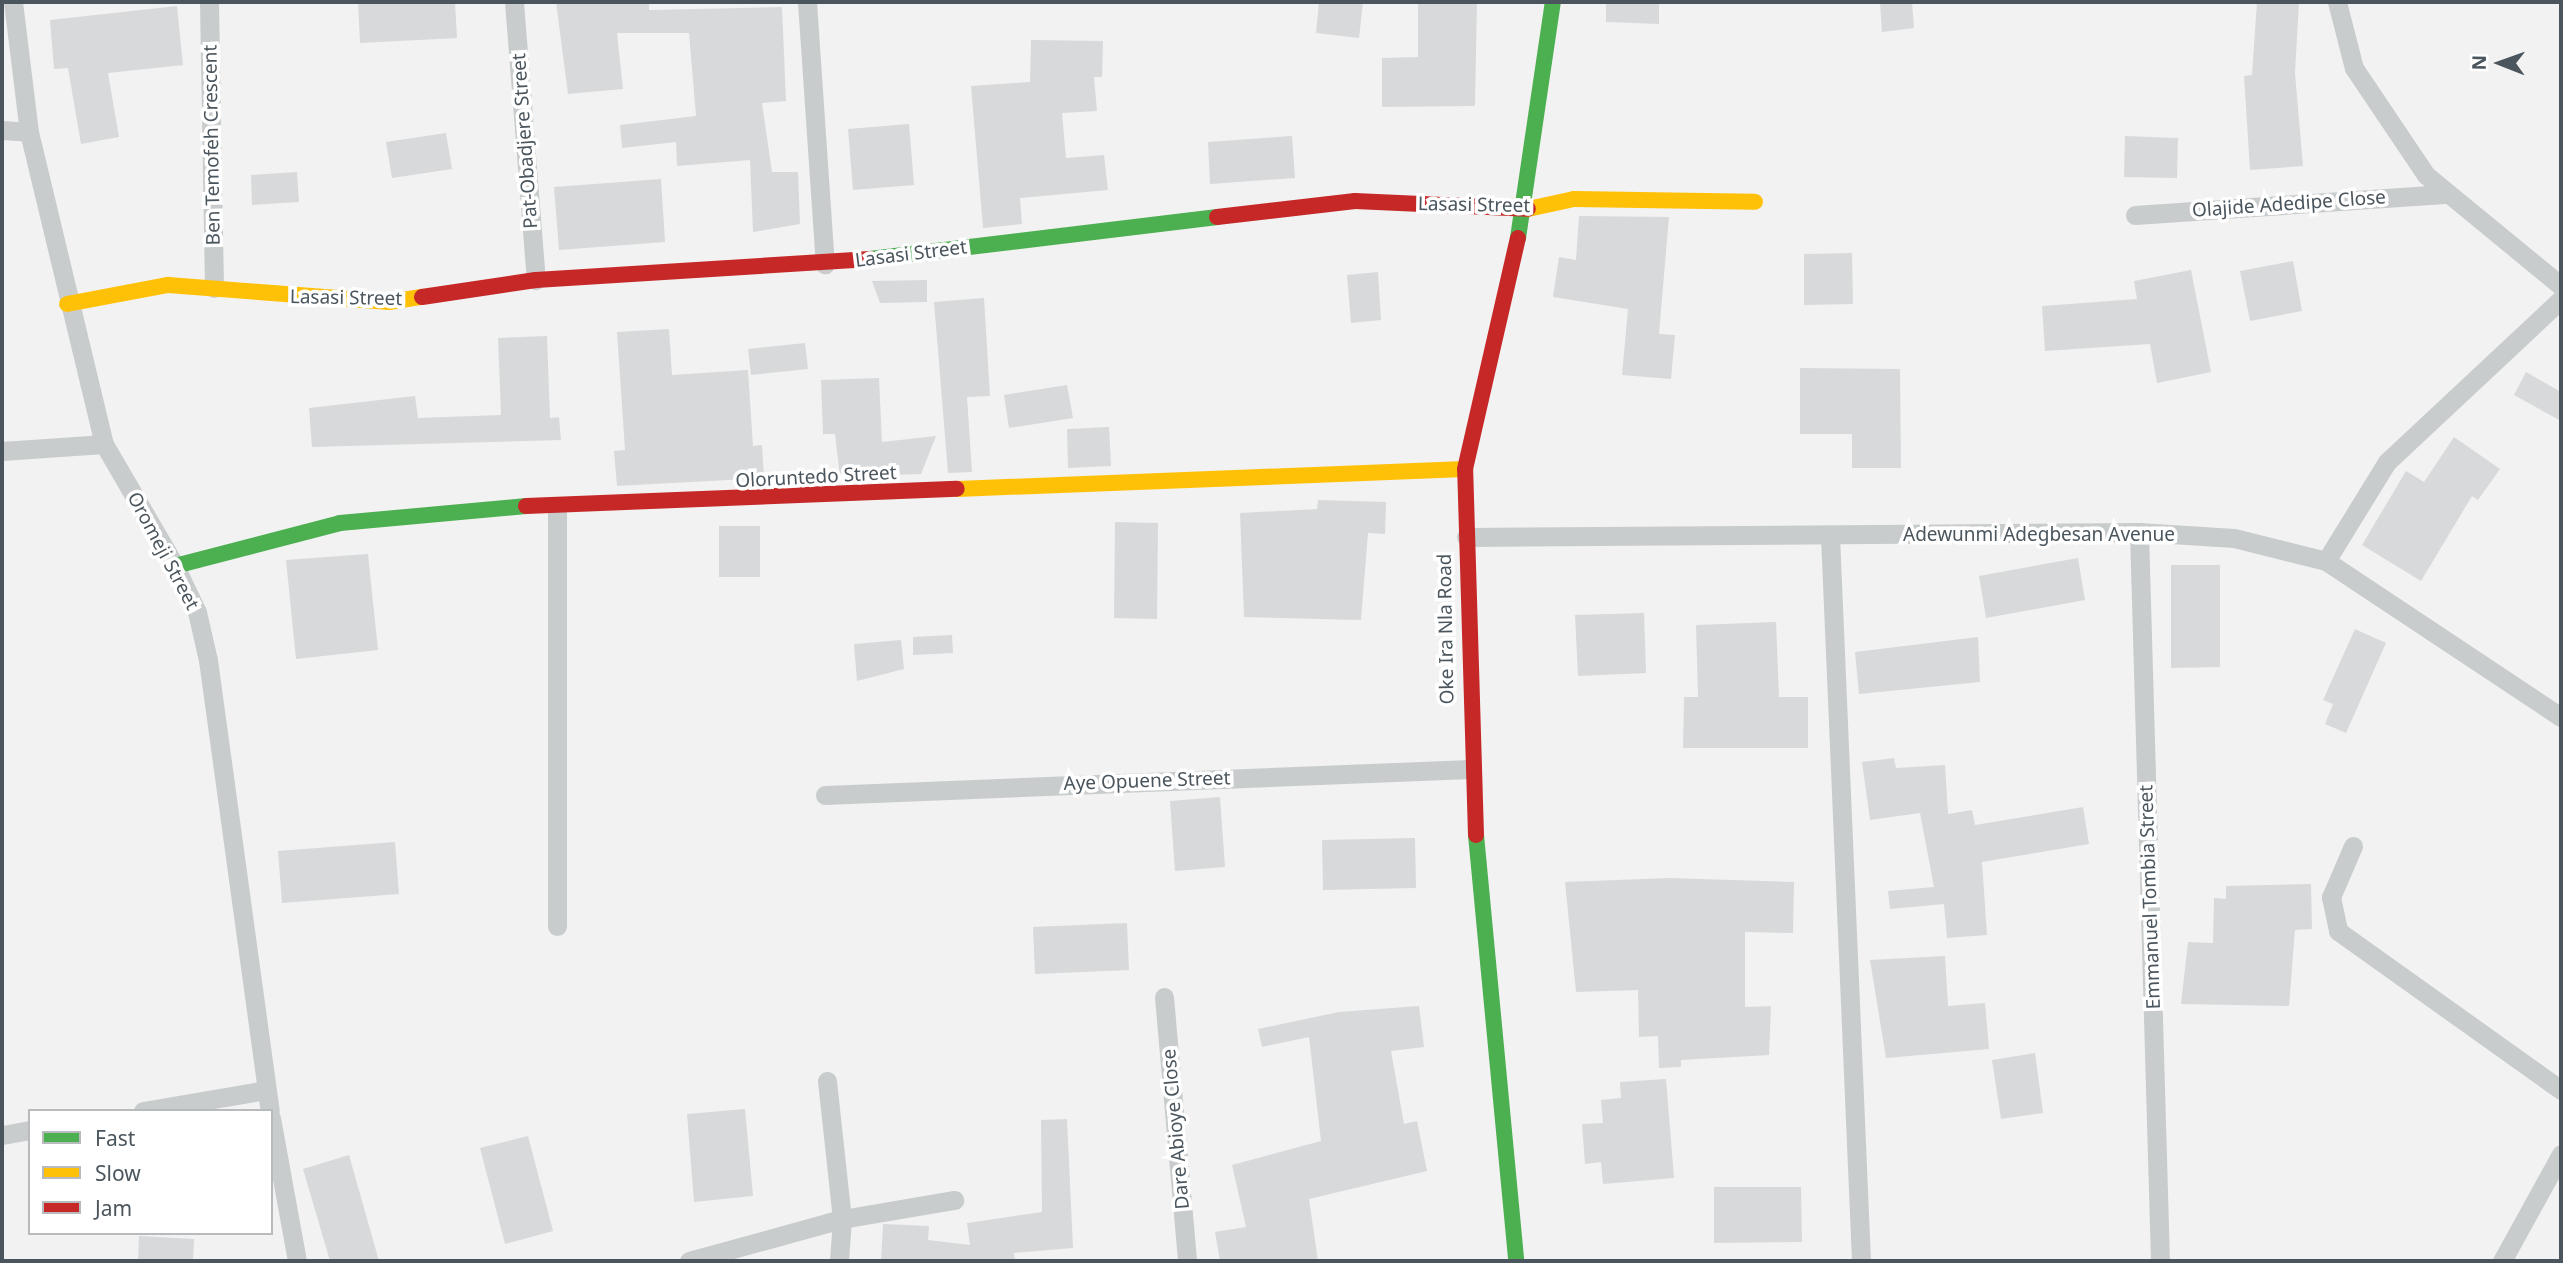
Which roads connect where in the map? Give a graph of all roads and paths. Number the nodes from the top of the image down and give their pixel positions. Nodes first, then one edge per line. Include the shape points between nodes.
1 (209, 2) edge
2 (514, 2) edge
3 (807, 2) edge
4 (1553, 2) edge
5 (2337, 2) edge
6 (9, 3) edge
7 (2, 130) edge
8 (29, 132) junction
9 (2444, 194) junction
10 (1755, 202) dead end
11 (1525, 210) junction
12 (2135, 215) dead end
13 (825, 264) junction
14 (536, 280) junction
15 (2561, 286) edge
16 (214, 288) junction
17 (2561, 299) edge
18 (67, 304) junction
19 (104, 444) junction
20 (2, 451) edge
21 (1465, 468) junction
22 (556, 509) junction
23 (2139, 532) junction
24 (1830, 536) junction
25 (1466, 537) junction
26 (2326, 561) junction
27 (175, 566) junction
28 (2561, 717) edge
29 (1470, 769) junction
30 (824, 795) dead end
31 (2353, 846) dead end
32 (557, 926) dead end
33 (1164, 998) dead end
34 (827, 1081) dead end
35 (266, 1090) junction
36 (2561, 1090) edge
37 (156, 1109) edge
38 (270, 1109) edge
39 (273, 1129) edge
40 (28, 1130) edge
41 (2, 1135) edge
42 (2561, 1154) edge
43 (954, 1199) dead end
44 (842, 1219) junction
45 (297, 1261) edge
46 (689, 1261) edge
47 (839, 1261) edge
48 (1187, 1261) edge
49 (1516, 1261) edge
50 (1861, 1261) edge
51 (2160, 1261) edge
52 (2502, 1261) edge

1 - 16 street, Ben Temofeh Crescent
2 - 14 street, Pat-Obadjere Street
3 - 13 street
4 - 11 street, Oke Ira Nla Road
5 - 9 street via 2354,68
6 - 8 street, Oromeji Street
7 - 8 street
8 - 18 street, Oromeji Street
9 - 12 street, Olajide Adedipe Close
9 - 15 street
10 - 11 street, Lasasi Street via 1574,199
11 - 13 street, Lasasi Street via 1355,201
11 - 21 street, Oke Ira Nla Road
13 - 14 street, Lasasi Street
14 - 16 street, Lasasi Street via 389,302 298,300
16 - 18 street, Lasasi Street via 157,285
17 - 26 street via 2387,461
18 - 19 street, Oromeji Street
19 - 20 street
19 - 27 street, Oromeji Street
21 - 22 street, Oloruntedo Street
21 - 25 street, Oke Ira Nla Road
22 - 27 street, Oloruntedo Street via 452,509 340,523
22 - 32 street
23 - 24 street, Adewunmi Adegbesan Avenue
23 - 26 street, Adewunmi Adegbesan Avenue via 2234,538
23 - 51 street, Emmanuel Tombia Street
24 - 25 street, Adewunmi Adegbesan Avenue
24 - 50 street
25 - 29 street, Oke Ira Nla Road
26 - 28 street, Adewunmi Adegbesan Avenue
27 - 35 street, Oromeji Street via 197,612 208,660
29 - 30 street, Aye Opuene Street
29 - 49 street, Oke Ira Nla Road
31 - 36 street via 2331,897 2338,931
33 - 48 street, Dare Abioye Close
34 - 44 street
35 - 37 street
35 - 38 street, Oromeji Street
39 - 45 street
40 - 41 street
42 - 52 street
43 - 44 street
44 - 46 street
44 - 47 street

